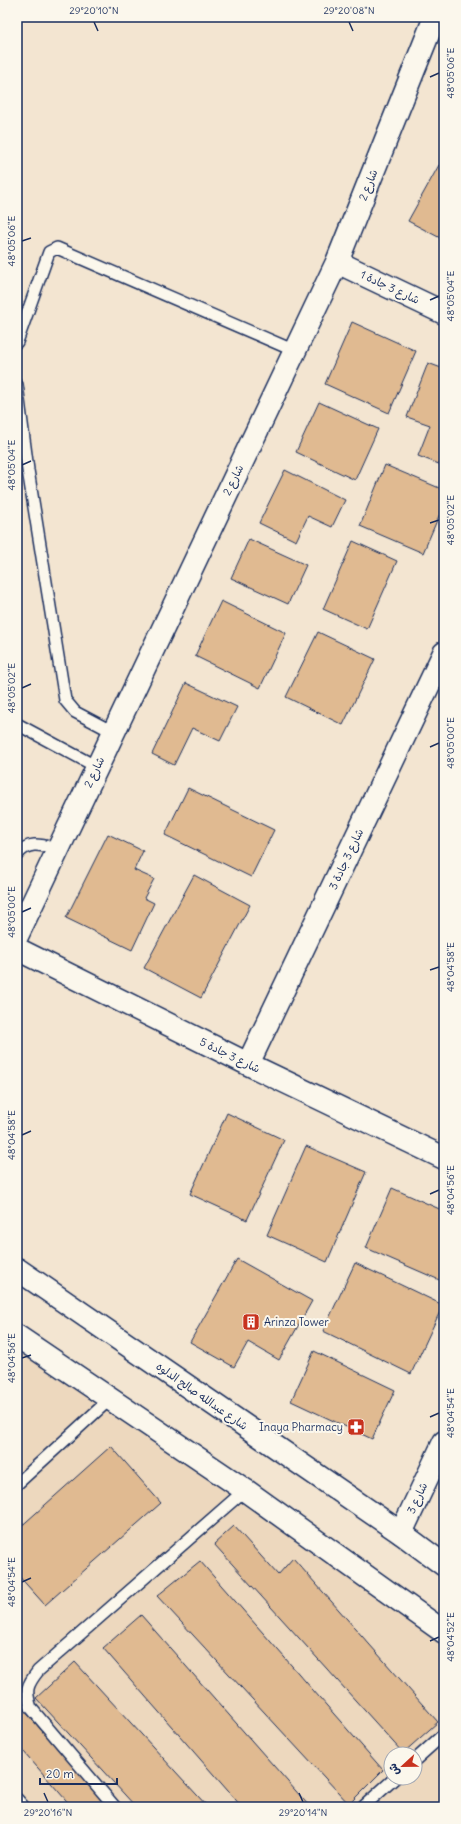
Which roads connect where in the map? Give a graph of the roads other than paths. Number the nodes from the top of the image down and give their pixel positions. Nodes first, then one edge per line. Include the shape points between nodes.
1 (435, 17) edge
2 (337, 262) junction
3 (444, 313) edge
4 (17, 342) edge
5 (295, 351) junction
6 (17, 385) edge
7 (444, 653) edge
8 (17, 724) edge
9 (113, 732) junction
10 (97, 767) junction
11 (58, 849) junction
12 (17, 855) edge
13 (17, 936) edge
14 (17, 949) edge
15 (248, 1064) junction
16 (444, 1158) edge
17 (17, 1269) edge
18 (17, 1336) edge
19 (110, 1399) junction
20 (444, 1442) edge
21 (17, 1484) edge
22 (245, 1490) junction
23 (401, 1533) junction
24 (444, 1565) edge
25 (444, 1632) edge
26 (444, 1734) edge
27 (423, 1753) edge
28 (387, 1786) edge
29 (17, 1799) edge
30 (24, 1807) edge
31 (115, 1807) edge
32 (363, 1807) edge

1 - 2 street, شارع 2
2 - 3 street, شارع 3 جادة 1
2 - 5 street, شارع 2
4 - 5 lane via 49,252 57,248
5 - 9 street, شارع 2
6 - 9 lane via 28,470 66,700 75,712
7 - 15 street, شارع 3 جادة 3
8 - 10 lane
9 - 10 street, شارع 2
10 - 11 street, شارع 2
11 - 12 lane via 34,844 21,849
11 - 13 street, شارع 2
14 - 15 street, شارع 3 جادة 5
15 - 16 street, شارع 3 جادة 5
17 - 23 street, شارع عبدالله صالح الدلوه
18 - 19 street
19 - 21 lane
19 - 22 street
20 - 23 street, شارع 3
22 - 25 street
22 - 31 lane via 38,1671 29,1682 26,1695 31,1708
23 - 24 street, شارع عبدالله صالح الدلوه
26 - 27 lane
28 - 32 lane
29 - 30 lane

